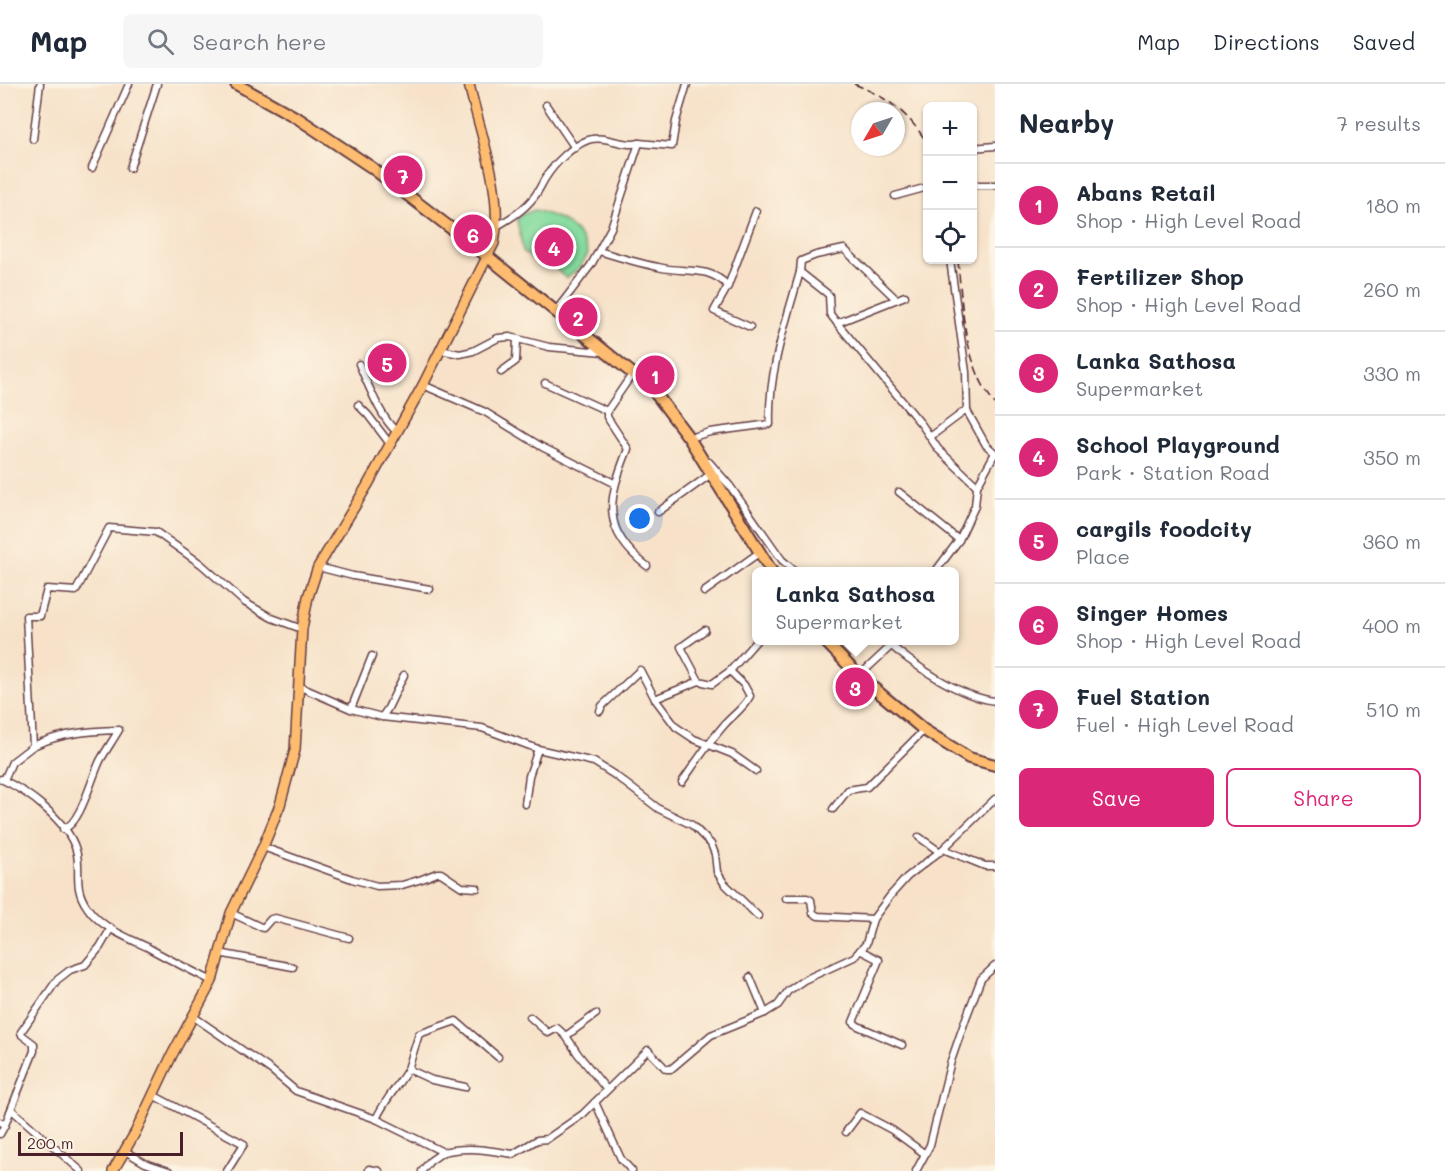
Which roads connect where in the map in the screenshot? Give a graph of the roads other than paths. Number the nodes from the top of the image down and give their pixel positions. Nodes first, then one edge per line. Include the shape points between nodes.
1 (40, 84) edge
2 (129, 84) edge
3 (157, 84) edge
4 (236, 84) edge
5 (469, 84) edge
6 (687, 84) edge
7 (546, 105) dead end
8 (33, 139) dead end
9 (639, 143) junction
10 (995, 146) edge
11 (575, 148) junction
12 (977, 148) edge
13 (92, 168) dead end
14 (130, 168) dead end
15 (977, 185) edge
16 (995, 185) edge
17 (923, 188) edge
18 (895, 196) dead end
19 (756, 211) dead end
20 (497, 226) junction
21 (599, 251) junction
22 (487, 256) junction
23 (951, 264) edge
24 (800, 272) junction
25 (728, 286) junction
26 (905, 296) dead end
27 (896, 299) junction
28 (555, 312) junction
29 (837, 323) junction
30 (750, 327) dead end
31 (518, 340) junction
32 (440, 350) junction
33 (603, 352) junction
34 (359, 364) dead end
35 (501, 372) dead end
36 (633, 373) junction
37 (545, 383) dead end
38 (423, 385) junction
39 (358, 405) dead end
40 (607, 411) junction
41 (968, 411) junction
42 (397, 432) junction
43 (930, 437) junction
44 (691, 442) junction
45 (390, 444) junction
46 (995, 453) edge
47 (711, 474) junction
48 (614, 483) junction
49 (977, 486) junction
50 (898, 492) dead end
51 (658, 512) dead end
52 (959, 540) junction
53 (760, 552) junction
54 (647, 566) dead end
55 (318, 567) junction
56 (769, 567) edge
57 (790, 567) edge
58 (939, 567) edge
59 (430, 589) dead end
60 (704, 592) dead end
61 (302, 629) junction
62 (705, 630) dead end
63 (753, 645) edge
64 (829, 645) edge
65 (890, 645) edge
66 (894, 645) edge
67 (372, 656) dead end
68 (730, 671) junction
69 (404, 675) dead end
70 (859, 676) junction
71 (699, 681) junction
72 (298, 686) junction
73 (655, 699) junction
74 (995, 701) edge
75 (351, 709) junction
76 (600, 711) dead end
77 (382, 717) junction
78 (924, 730) junction
79 (709, 744) junction
80 (33, 746) junction
81 (538, 750) junction
82 (995, 765) edge
83 (756, 771) dead end
84 (2, 779) edge
85 (682, 782) dead end
86 (995, 799) edge
87 (525, 804) dead end
88 (833, 809) dead end
89 (63, 829) junction
90 (919, 837) dead end
91 (263, 847) junction
92 (941, 850) junction
93 (995, 866) edge
94 (477, 888) dead end
95 (786, 898) dead end
96 (231, 913) junction
97 (758, 916) dead end
98 (873, 919) junction
99 (111, 928) junction
100 (349, 938) dead end
101 (860, 950) junction
102 (219, 953) junction
103 (995, 966) edge
104 (293, 968) dead end
105 (750, 977) dead end
106 (212, 981) junction
107 (765, 1013) junction
108 (596, 1014) dead end
109 (194, 1017) junction
110 (530, 1017) dead end
111 (566, 1036) junction
112 (902, 1045) dead end
113 (498, 1057) dead end
114 (408, 1069) junction
115 (465, 1087) dead end
116 (607, 1090) junction
117 (153, 1095) junction
118 (595, 1102) junction
119 (10, 1112) junction
120 (376, 1119) junction
121 (2, 1124) edge
122 (846, 1132) dead end
123 (0, 1134) edge
124 (125, 1151) junction
125 (443, 1152) junction
126 (925, 1154) junction
127 (81, 1171) edge
128 (113, 1171) edge
129 (169, 1171) edge
130 (227, 1171) edge
131 (369, 1171) edge
132 (379, 1171) edge
133 (422, 1171) edge
134 (632, 1171) edge
135 (916, 1171) edge

1 - 8 street
2 - 13 street
3 - 14 street
4 - 22 highway via 299,119 371,167
5 - 20 main road via 496,194
6 - 9 street via 672,146
7 - 11 street
9 - 11 street via 589,139
9 - 21 street via 611,228
10 - 12 street
11 - 20 street via 547,175 520,212
15 - 16 street
17 - 18 street
19 - 25 street
20 - 22 main road
21 - 25 street via 661,268 707,272
21 - 28 street
22 - 28 highway
22 - 32 main road
23 - 41 street
24 - 27 street via 801,261 844,249
24 - 29 street via 829,295 830,314
24 - 44 street via 775,363 770,424 710,432
25 - 30 street via 714,311
26 - 27 street
27 - 29 street
28 - 33 highway
29 - 43 street
31 - 32 street via 498,338 460,354
31 - 33 street
31 - 35 street via 516,361
32 - 38 main road
33 - 36 highway
34 - 42 street
36 - 40 street
36 - 44 highway via 664,403
37 - 40 street
38 - 42 main road
38 - 48 street via 484,412
39 - 45 street
40 - 48 street via 628,449
41 - 43 street
41 - 46 street via 986,445
42 - 45 main road
43 - 49 street
44 - 47 highway
44 - 57 street via 730,486
45 - 55 main road
46 - 49 street
47 - 51 street
47 - 53 highway
48 - 54 street via 613,520 618,536 632,555
49 - 52 street via 975,506
50 - 52 street
52 - 58 street
53 - 56 highway
53 - 60 street
55 - 59 street
55 - 61 main road
61 - 72 main road
61 - 80 street via 244,602 156,532 109,528 76,591 46,589 40,616 26,616
62 - 71 street via 681,647
63 - 68 street
64 - 70 highway
65 - 70 street
66 - 74 street via 911,662 948,685
67 - 75 street
68 - 71 street via 712,684
68 - 79 street via 750,696
69 - 77 street
70 - 78 highway
71 - 73 street
72 - 75 street
72 - 91 main road via 295,750
73 - 76 street via 640,670
73 - 79 street via 676,727
75 - 77 street
77 - 81 street via 482,728
78 - 82 highway via 969,758
78 - 88 street via 867,787 848,790
79 - 83 street
79 - 85 street
80 - 84 street via 12,762
80 - 89 street via 65,734 120,730 101,760 76,818 69,828
81 - 87 street
81 - 97 street via 594,762 659,809 692,825 711,844 717,872 724,883
84 - 89 street via 45,808
86 - 92 street
89 - 99 street via 75,849 77,882 86,906
90 - 92 street
91 - 94 street via 377,886 402,885 441,873 462,887
91 - 96 main road
92 - 93 street
92 - 98 street via 907,877
95 - 98 street via 811,900 813,913 818,915
96 - 100 street via 263,928 275,918
96 - 102 main road
98 - 101 street via 866,944
99 - 106 street
99 - 119 street via 85,965 57,980 21,1032 34,1044 34,1051
101 - 107 street via 842,964 804,980
101 - 112 street via 879,960 853,1022
102 - 104 street
102 - 106 main road
103 - 126 street via 981,980 966,1018
105 - 107 street
106 - 109 main road
107 - 116 street via 711,1035 671,1069 666,1069 648,1050
108 - 111 street
109 - 117 main road
109 - 120 street via 296,1091
110 - 111 street via 548,1033 557,1028
111 - 116 street
113 - 114 street via 456,1021 419,1034
114 - 115 street via 432,1080
114 - 120 street
116 - 118 street
117 - 124 main road
117 - 130 street via 243,1144
118 - 125 street via 547,1139 537,1140 513,1154 475,1148
118 - 134 street via 621,1159
119 - 121 street
119 - 127 street
120 - 125 street
121 - 123 street
122 - 126 street via 860,1113
124 - 128 main road
124 - 129 street
125 - 133 street
126 - 135 street
131 - 132 street

